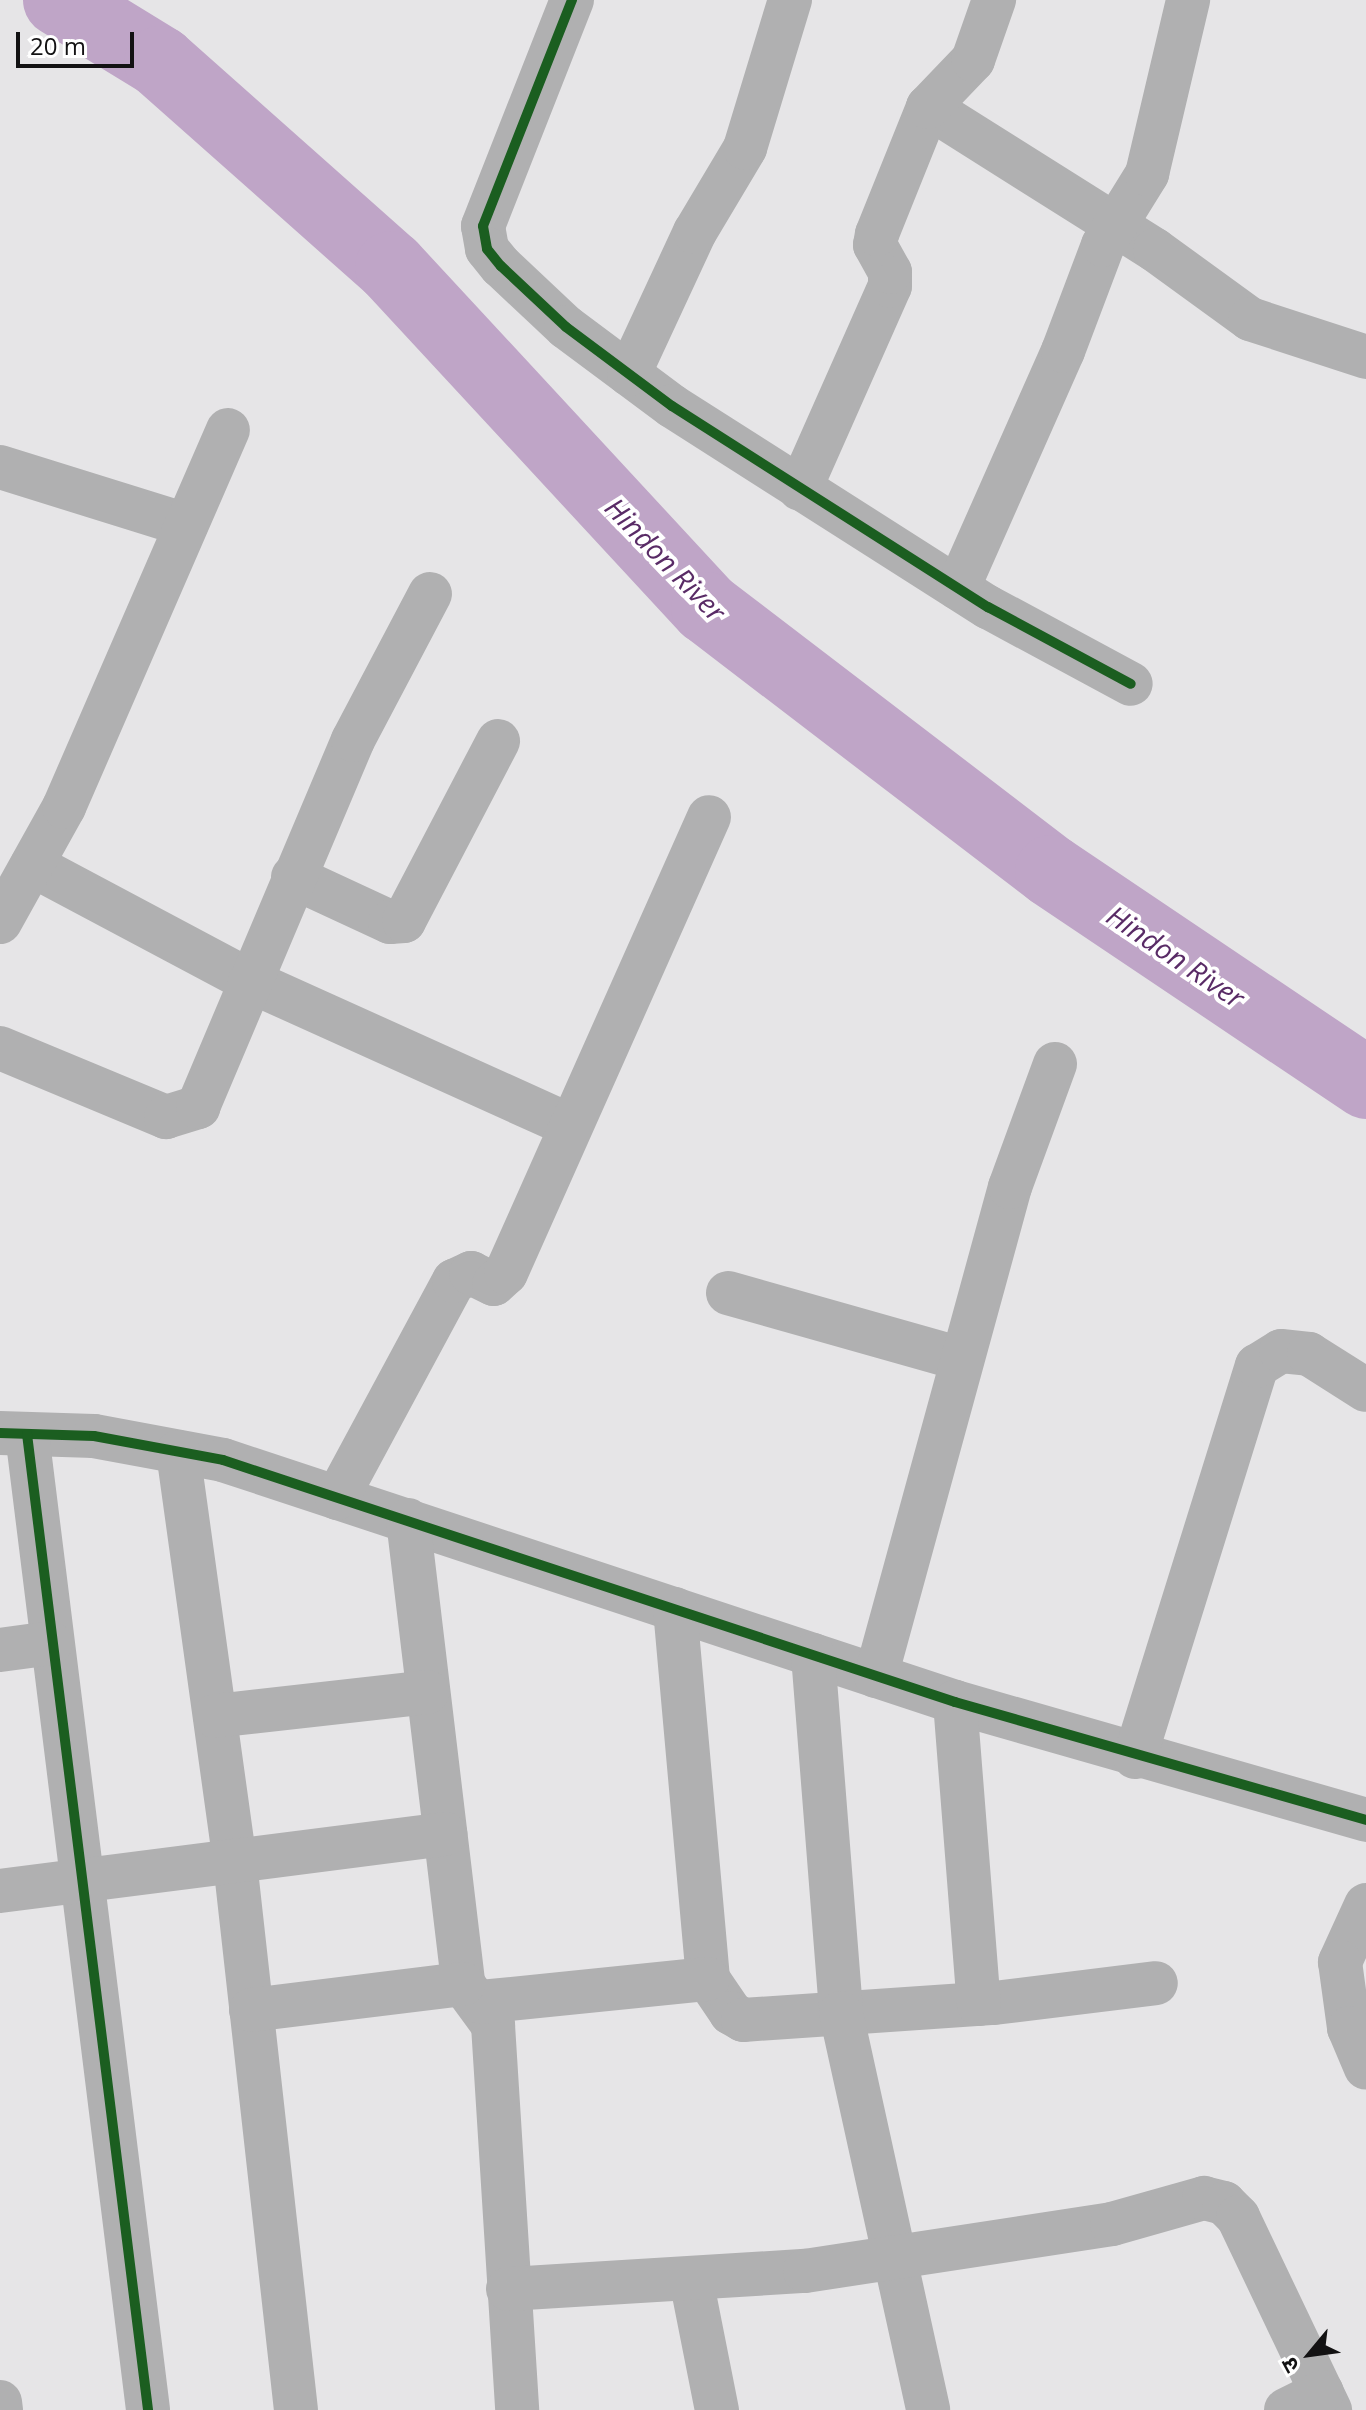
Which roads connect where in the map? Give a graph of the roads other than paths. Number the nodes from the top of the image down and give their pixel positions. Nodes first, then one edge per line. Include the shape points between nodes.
1 (572, 0) edge
2 (790, 0) edge
3 (994, 0) edge
4 (1188, 0) edge
5 (928, 107) junction
6 (1116, 224) junction
7 (1366, 357) edge
8 (629, 374) junction
9 (228, 430) dead end
10 (0, 467) edge
11 (800, 489) junction
12 (186, 525) junction
13 (958, 588) junction
14 (430, 594) dead end
15 (1131, 684) dead end
16 (498, 741) dead end
17 (709, 817) dead end
18 (32, 865) junction
19 (293, 877) junction
20 (0, 922) edge
21 (250, 981) junction
22 (0, 1048) edge
23 (1055, 1064) dead end
24 (569, 1125) junction
25 (728, 1293) dead end
26 (962, 1359) junction
27 (1366, 1390) edge
28 (13, 1433) edge
29 (178, 1452) junction
30 (337, 1498) junction
31 (408, 1520) junction
32 (675, 1609) junction
33 (51, 1643) junction
34 (0, 1650) edge
35 (813, 1655) junction
36 (876, 1676) junction
37 (428, 1692) junction
38 (955, 1702) junction
39 (215, 1716) junction
40 (1135, 1757) junction
41 (1366, 1820) edge
42 (445, 1834) junction
43 (235, 1862) junction
44 (80, 1882) junction
45 (0, 1891) edge
46 (1366, 1905) edge
47 (708, 1979) junction
48 (1156, 1983) dead end
49 (472, 1993) junction
50 (979, 2004) junction
51 (251, 2010) junction
52 (841, 2013) junction
53 (1366, 2068) edge
54 (893, 2258) junction
55 (691, 2279) junction
56 (508, 2289) junction
57 (0, 2402) edge
58 (1313, 2404) edge
59 (1, 2410) edge
60 (148, 2410) edge
61 (296, 2410) edge
62 (517, 2410) edge
63 (717, 2410) edge
64 (928, 2410) edge

1 - 8 street via 483,226 487,249 501,266 566,327
2 - 8 street via 745,148 695,232
3 - 5 street via 973,60
4 - 6 street via 1147,174
5 - 6 street
5 - 11 street via 877,234 875,245 890,272 890,286
6 - 7 street via 1250,319
6 - 13 street
8 - 11 street
9 - 12 street
10 - 12 street
11 - 13 street
12 - 18 street via 64,807
13 - 15 street
14 - 19 street via 353,740
16 - 19 street via 404,921 390,922
17 - 24 street
18 - 20 street
18 - 21 street
19 - 21 street
21 - 22 street via 198,1107 166,1117
21 - 24 street
23 - 26 street via 1010,1187
24 - 30 street via 501,1281 494,1284 471,1273 454,1281
25 - 26 street
26 - 36 street
27 - 40 street via 1309,1354 1281,1351 1257,1366
28 - 29 street via 94,1436
28 - 33 street
29 - 30 street via 223,1460
29 - 39 street
30 - 31 street
31 - 32 street
31 - 37 street
32 - 35 street
32 - 47 street
33 - 34 street
33 - 44 street
35 - 36 street
35 - 52 street
36 - 38 street
37 - 39 street
37 - 42 street
38 - 40 street
38 - 50 street
39 - 43 street
40 - 41 street
42 - 43 street
42 - 49 street
43 - 44 street
43 - 51 street
44 - 45 street
44 - 60 street
46 - 53 street via 1340,1962 1349,2028
47 - 49 street
47 - 52 street via 716,1997 743,2020
48 - 50 street
49 - 51 street
49 - 56 street via 493,2025
50 - 52 street
51 - 61 street
52 - 54 street
54 - 55 street
54 - 58 street via 1112,2224 1204,2198 1224,2203 1238,2217
54 - 64 street
55 - 56 street
55 - 63 street
56 - 62 street
57 - 59 street

